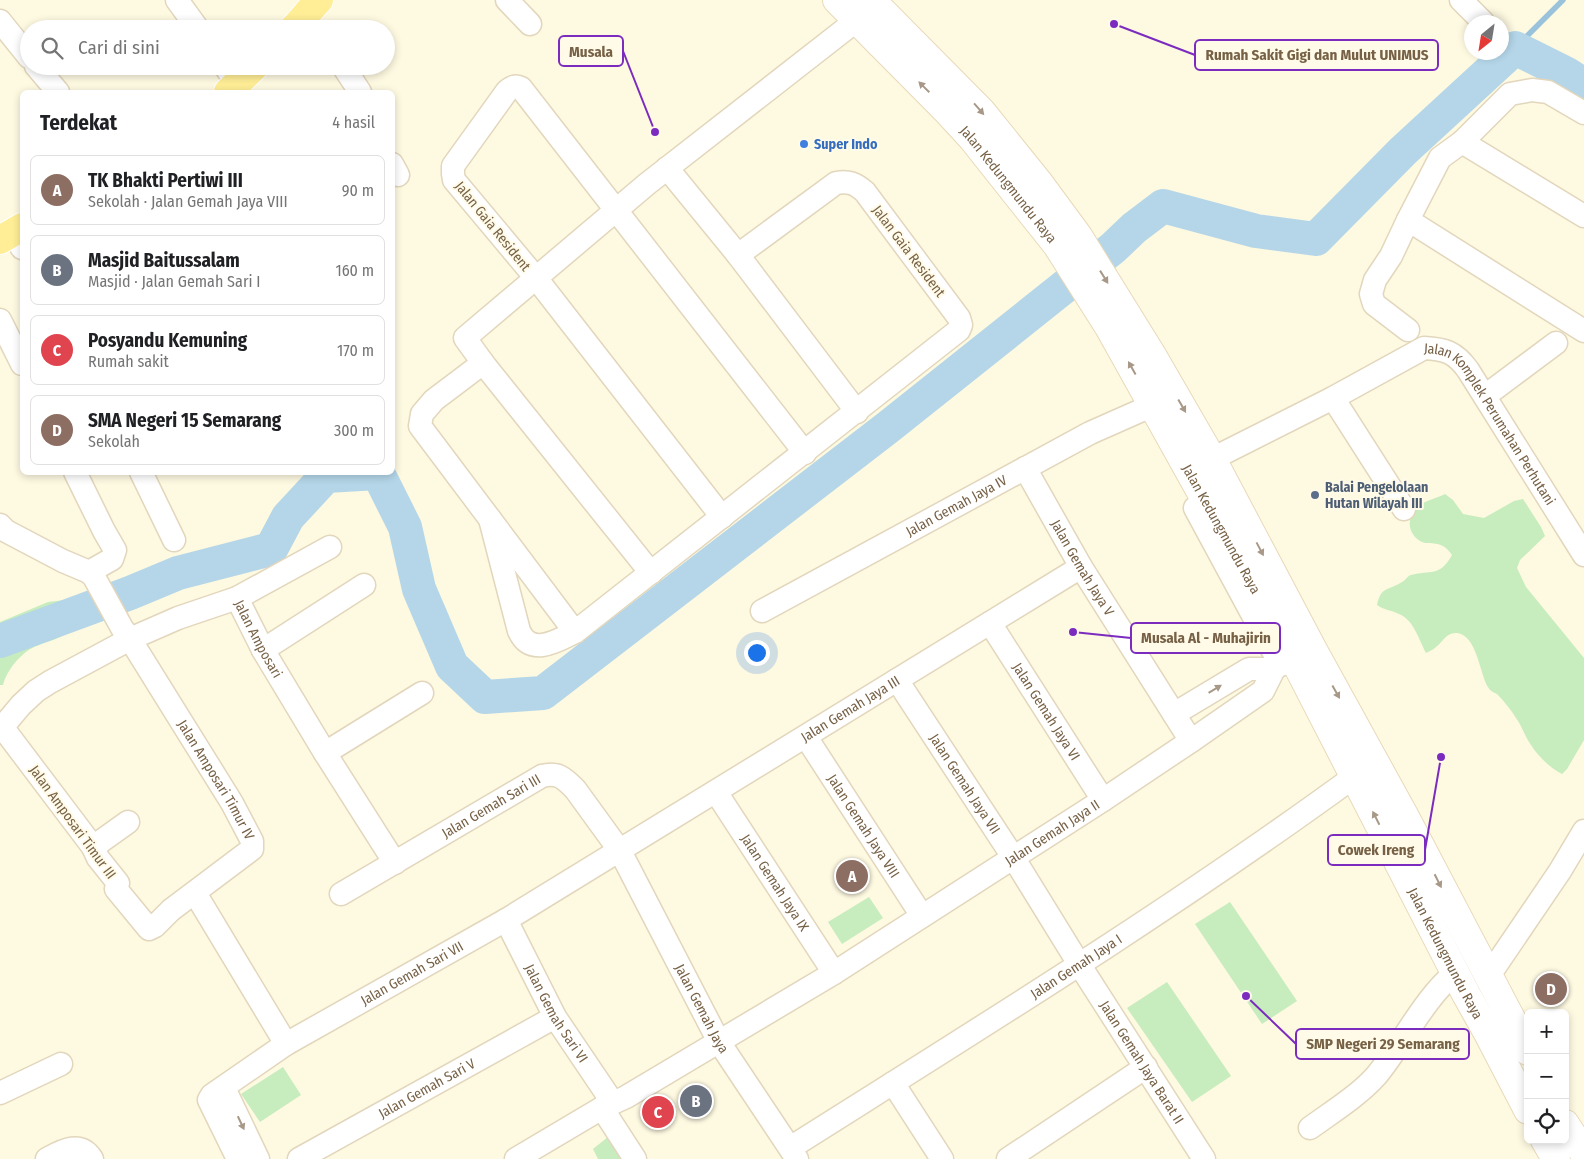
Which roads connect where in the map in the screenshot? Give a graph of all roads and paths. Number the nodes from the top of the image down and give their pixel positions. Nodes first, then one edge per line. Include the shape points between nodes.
1 (177, 0) edge
2 (507, 0) edge
3 (837, 0) edge
4 (1461, 0) edge
5 (868, 8) edge
6 (1476, 15) edge
7 (191, 20) edge
8 (0, 21) edge
9 (530, 24) dead end
10 (20, 46) edge
11 (44, 75) edge
12 (349, 75) edge
13 (56, 90) edge
14 (359, 90) edge
15 (1584, 114) edge
16 (1462, 142) junction
17 (667, 168) junction
18 (617, 209) junction
19 (1584, 216) edge
20 (1408, 220) junction
21 (738, 255) junction
22 (536, 278) junction
23 (0, 320) edge
24 (1119, 323) junction
25 (1408, 330) dead end
26 (1584, 330) edge
27 (1556, 343) dead end
28 (20, 360) edge
29 (483, 363) junction
30 (1485, 396) junction
31 (1333, 398) junction
32 (1147, 407) junction
33 (857, 412) junction
34 (805, 453) junction
35 (1201, 466) junction
36 (1025, 468) junction
37 (78, 475) edge
38 (142, 475) edge
39 (1404, 509) dead end
40 (722, 517) junction
41 (490, 519) junction
42 (0, 525) edge
43 (174, 540) dead end
44 (330, 547) dead end
45 (1584, 555) edge
46 (1081, 566) junction
47 (650, 573) junction
48 (93, 577) junction
49 (364, 585) dead end
50 (237, 598) junction
51 (762, 611) dead end
52 (990, 623) junction
53 (575, 632) junction
54 (126, 633) junction
55 (263, 650) junction
56 (1291, 661) junction
57 (898, 680) junction
58 (422, 693) dead end
59 (1174, 714) junction
60 (1, 729) edge
61 (806, 737) junction
62 (1191, 742) junction
63 (325, 753) junction
64 (1365, 769) junction
65 (716, 792) junction
66 (1103, 800) junction
67 (128, 822) dead end
68 (1584, 831) edge
69 (93, 847) junction
70 (620, 851) junction
71 (1013, 857) junction
72 (395, 863) junction
73 (195, 893) junction
74 (341, 894) dead end
75 (922, 916) junction
76 (506, 920) junction
77 (159, 921) joint
78 (1079, 964) junction
79 (834, 973) junction
80 (1455, 973) junction
81 (1488, 976) junction
82 (555, 1017) junction
83 (719, 1042) junction
84 (1523, 1042) edge
85 (286, 1044) junction
86 (1493, 1044) junction
87 (61, 1064) dead end
88 (1146, 1067) junction
89 (893, 1083) junction
90 (0, 1093) edge
91 (217, 1094) junction
92 (1524, 1102) edge
93 (608, 1106) junction
94 (1310, 1128) dead end
95 (1569, 1130) edge
96 (1547, 1144) edge
97 (793, 1153) edge
98 (1584, 1153) edge
99 (47, 1159) edge
100 (92, 1159) edge
101 (238, 1159) edge
102 (258, 1159) edge
103 (299, 1159) edge
104 (516, 1159) edge
105 (635, 1159) edge
106 (942, 1159) edge
107 (1008, 1159) edge
108 (1204, 1159) edge
109 (1556, 1159) edge

1 - 7 street
2 - 9 street
3 - 5 main road, Jalan Kedungmundu Raya
4 - 6 street
5 - 17 street, Jalan Gaia Resident
5 - 24 main road, Jalan Kedungmundu Raya via 952,97 982,111 1040,183 1067,240
8 - 10 street
11 - 13 street
12 - 14 street
15 - 16 street via 1548,92 1532,90 1510,94
16 - 19 street
16 - 20 street via 1440,158
17 - 18 street, Jalan Gaia Resident
17 - 21 street
18 - 22 street, Jalan Gaia Resident
18 - 22 street, Jalan Gaia Resident via 521,88 512,87 507,91 454,166 453,174 454,180
18 - 34 street, Jalan Gaia Resident
20 - 25 street via 1370,294 1374,304
20 - 26 street
21 - 33 street
21 - 33 street, Jalan Gaia Resident via 836,183 856,184 871,200 960,318 961,325 959,330
22 - 29 street, Jalan Gaia Resident via 465,338
22 - 40 street, Jalan Gaia Resident
23 - 28 street
32 -> 24 main road, Jalan Kedungmundu Raya
24 -> 35 main road, Jalan Kedungmundu Raya via 1153,357
27 - 30 street
29 - 41 street, Jalan Gaia Resident via 434,400 422,414 420,426
29 - 47 street, Jalan Gaia Resident
30 - 31 street, Jalan Komplek Perumahan Perhutani via 1461,360 1438,348 1424,348
30 - 45 street, Jalan Komplek Perumahan Perhutani
31 - 35 street, Jalan Komplek Perumahan Perhutani
31 - 39 street
32 - 35 main road, Jalan Kedungmundu Raya
32 - 36 street, Jalan Gemah Jaya IV
32 - 56 street via 1262,632
33 - 34 street, Jalan Gaia Resident
34 - 40 street, Jalan Gaia Resident
35 - 56 main road, Jalan Kedungmundu Raya
36 - 46 street, Jalan Gemah Jaya V
36 - 51 street, Jalan Gemah Jaya IV
37 - 48 street via 115,550 112,559
38 - 43 street
40 - 47 street, Jalan Gaia Resident
41 - 53 street, Jalan Gaia Resident
41 - 53 street, Jalan Gaia Resident via 522,638 530,644 550,645
42 - 48 street
44 - 50 street
46 - 52 street, Jalan Gemah Jaya III
46 - 59 street, Jalan Gemah Jaya V
47 - 53 street, Jalan Gaia Resident
48 - 54 street
49 - 55 street
50 - 54 street, Jalan Amposari
50 - 55 street, Jalan Amposari
52 - 57 street, Jalan Gemah Jaya III
52 - 66 street, Jalan Gemah Jaya VI
54 - 60 street, Jalan Amposari via 36,691
54 - 73 street, Jalan Amposari Timur IV via 232,803 252,842 252,849
55 - 63 street, Jalan Amposari
59 -> 56 street via 1250,668
56 - 62 street, Jalan Gemah Jaya II via 1263,691
56 - 64 main road, Jalan Kedungmundu Raya
57 - 61 street, Jalan Gemah Jaya III
57 - 71 street, Jalan Gemah Jaya VII
58 - 63 street
59 - 62 street, Jalan Gemah Jaya V
60 - 69 street, Jalan Amposari Timur III
61 - 65 street, Jalan Gemah Jaya III
61 - 75 street, Jalan Gemah Jaya VIII
62 - 66 street, Jalan Gemah Jaya II
63 - 72 street, Jalan Amposari
64 - 78 street, Jalan Gemah Jaya I
80 -> 64 main road, Jalan Kedungmundu Raya
64 -> 81 main road, Jalan Kedungmundu Raya via 1405,817
65 - 70 street, Jalan Gemah Jaya III
65 - 79 street, Jalan Gemah Jaya IX
66 - 71 street, Jalan Gemah Jaya II
67 - 69 street
68 - 81 street
69 - 77 street, Jalan Amposari Timur III via 118,883 116,889 149,929
70 - 72 street, Jalan Gemah Sari III via 575,789 566,780 551,774 542,776
70 - 76 street, Jalan Gemah Sari VII
70 - 83 street, Jalan Gemah Jaya
71 - 75 street, Jalan Gemah Jaya II
71 - 78 street, Jalan Gemah Jaya VII
72 - 74 street, Jalan Gemah Sari III
73 - 77 street, Jalan Amposari Timur IV
73 - 85 street
75 - 79 street, Jalan Gemah Jaya II
76 - 82 street, Jalan Gemah Sari VI
76 - 85 street, Jalan Gemah Sari VII
78 - 88 street, Jalan Gemah Jaya Barat II
78 - 89 street, Jalan Gemah Jaya I
79 - 83 street, Jalan Gemah Jaya II
80 - 86 main road, Jalan Kedungmundu Raya
80 - 94 street via 1433,997 1376,1076
81 - 84 main road, Jalan Kedungmundu Raya
82 - 93 street, Jalan Gemah Sari VI
82 - 103 street, Jalan Gemah Sari V
83 - 93 street, Jalan Gemah Jaya II
83 - 97 street, Jalan Gemah Jaya
84 - 86 main road
85 - 91 street, Jalan Gemah Sari VII
86 - 92 main road, Jalan Kedungmundu Raya
87 - 90 street
88 - 107 street
88 - 108 street, Jalan Gemah Jaya Barat II
89 - 97 street, Jalan Gemah Jaya I
89 - 106 street
91 - 101 street
91 -> 102 street
93 - 104 street, Jalan Gemah Jaya II
93 - 105 street, Jalan Gemah Sari VI
95 - 98 main road
96 - 109 main road
99 - 100 street via 75,1148 85,1151

